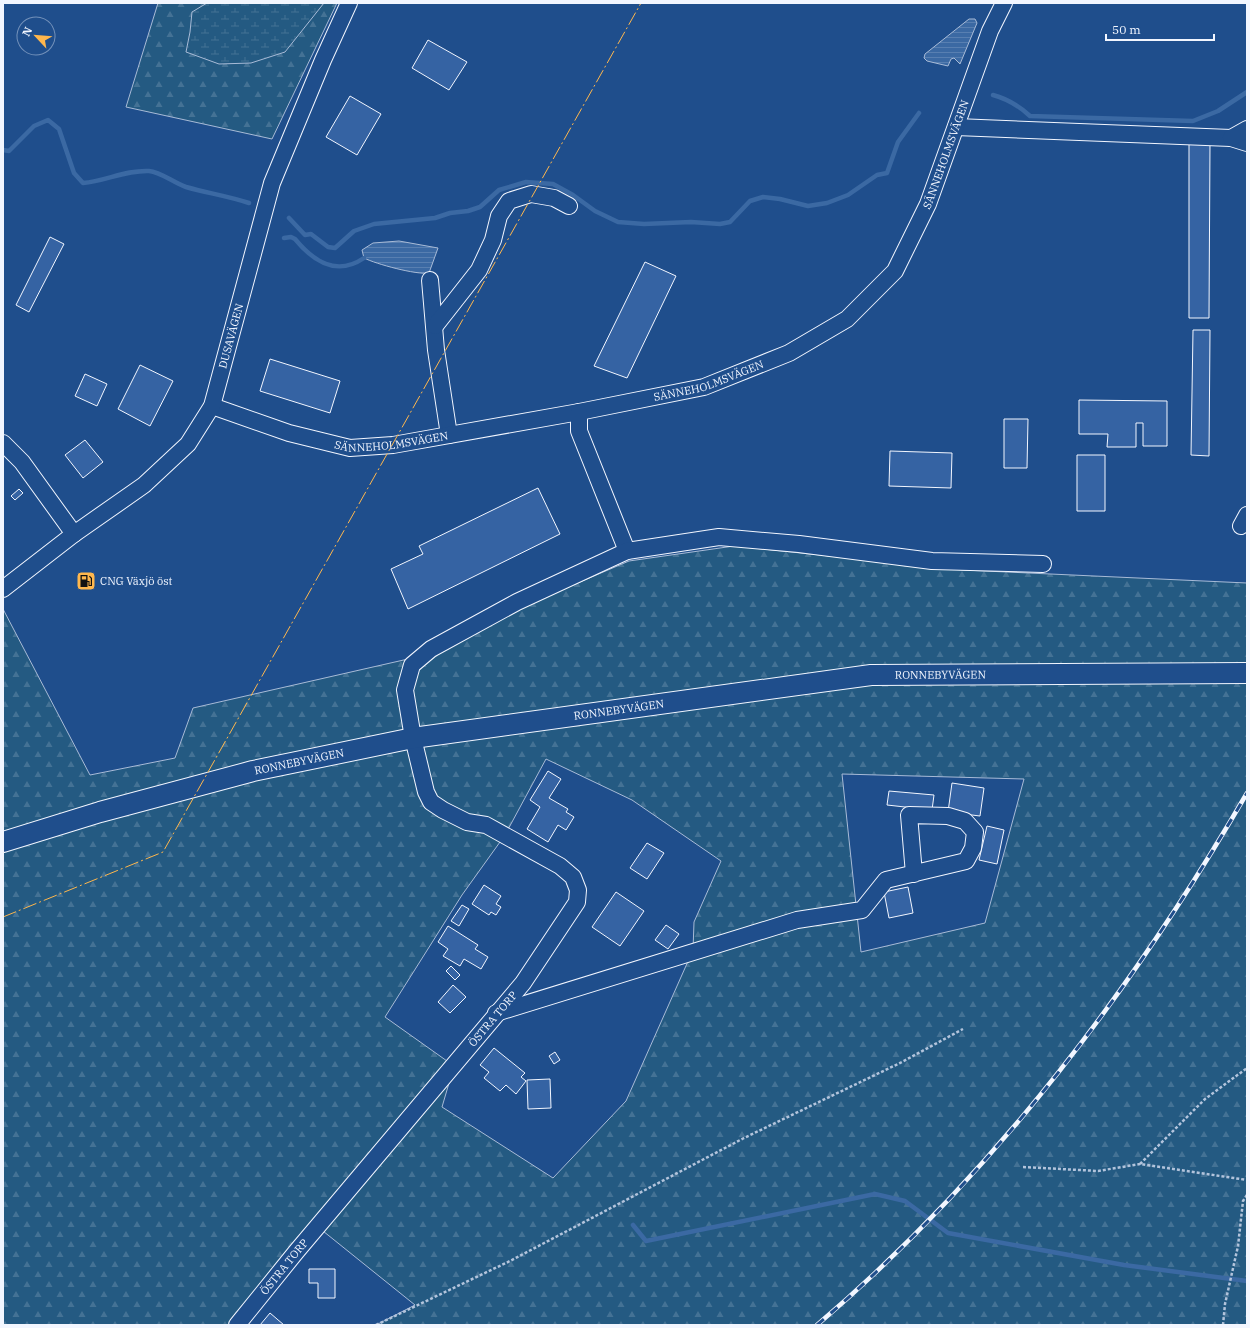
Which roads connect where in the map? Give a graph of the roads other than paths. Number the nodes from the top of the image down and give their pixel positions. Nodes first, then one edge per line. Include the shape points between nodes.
1 (348, 3) edge
2 (1004, 3) edge
3 (956, 128) junction
4 (1247, 130) edge
5 (1231, 138) junction
6 (1247, 143) edge
7 (569, 206) dead end
8 (430, 280) dead end
9 (435, 326) junction
10 (212, 406) junction
11 (578, 412) junction
12 (449, 435) junction
13 (3, 443) edge
14 (74, 534) junction
15 (627, 551) junction
16 (1043, 564) dead end
17 (3, 589) edge
18 (1247, 673) edge
19 (413, 738) junction
20 (3, 842) edge
21 (914, 874) junction
22 (496, 1013) junction
23 (238, 1325) edge

1 - 10 street, DUSAVÄGEN via 272,183
2 - 3 street, SÄNNEHOLMSVÄGEN via 990,31
3 - 5 street
3 - 11 street, SÄNNEHOLMSVÄGEN via 928,204 895,271 847,319 789,353 704,387
4 - 5 street
5 - 6 street
7 - 9 street via 554,198 531,194 509,202 499,216 493,240 479,270
8 - 9 street
9 - 12 street via 436,350
10 - 12 street, SÄNNEHOLMSVÄGEN via 290,433 350,448 393,445
10 - 14 street, DUSAVÄGEN via 188,444 144,485
11 - 12 street, SÄNNEHOLMSVÄGEN
11 - 15 street via 580,431
13 - 14 street via 22,462
14 - 17 street, DUSAVÄGEN
15 - 16 street, ÖSTRA TORP via 719,537 799,544 932,561
15 - 19 street, ÖSTRA TORP via 518,602 430,649 412,665 405,690
18 - 19 main road, RONNEBYVÄGEN via 871,675
19 - 20 main road, RONNEBYVÄGEN via 252,771 100,812
19 - 22 street, ÖSTRA TORP via 426,792 431,802 466,822 486,825 560,866 573,877 578,890 577,902 573,909 523,983
21 - 21 street via 966,862 973,848 974,832 965,821 948,816 909,815
21 - 22 street via 886,880 862,910 796,920
22 - 23 street, ÖSTRA TORP

